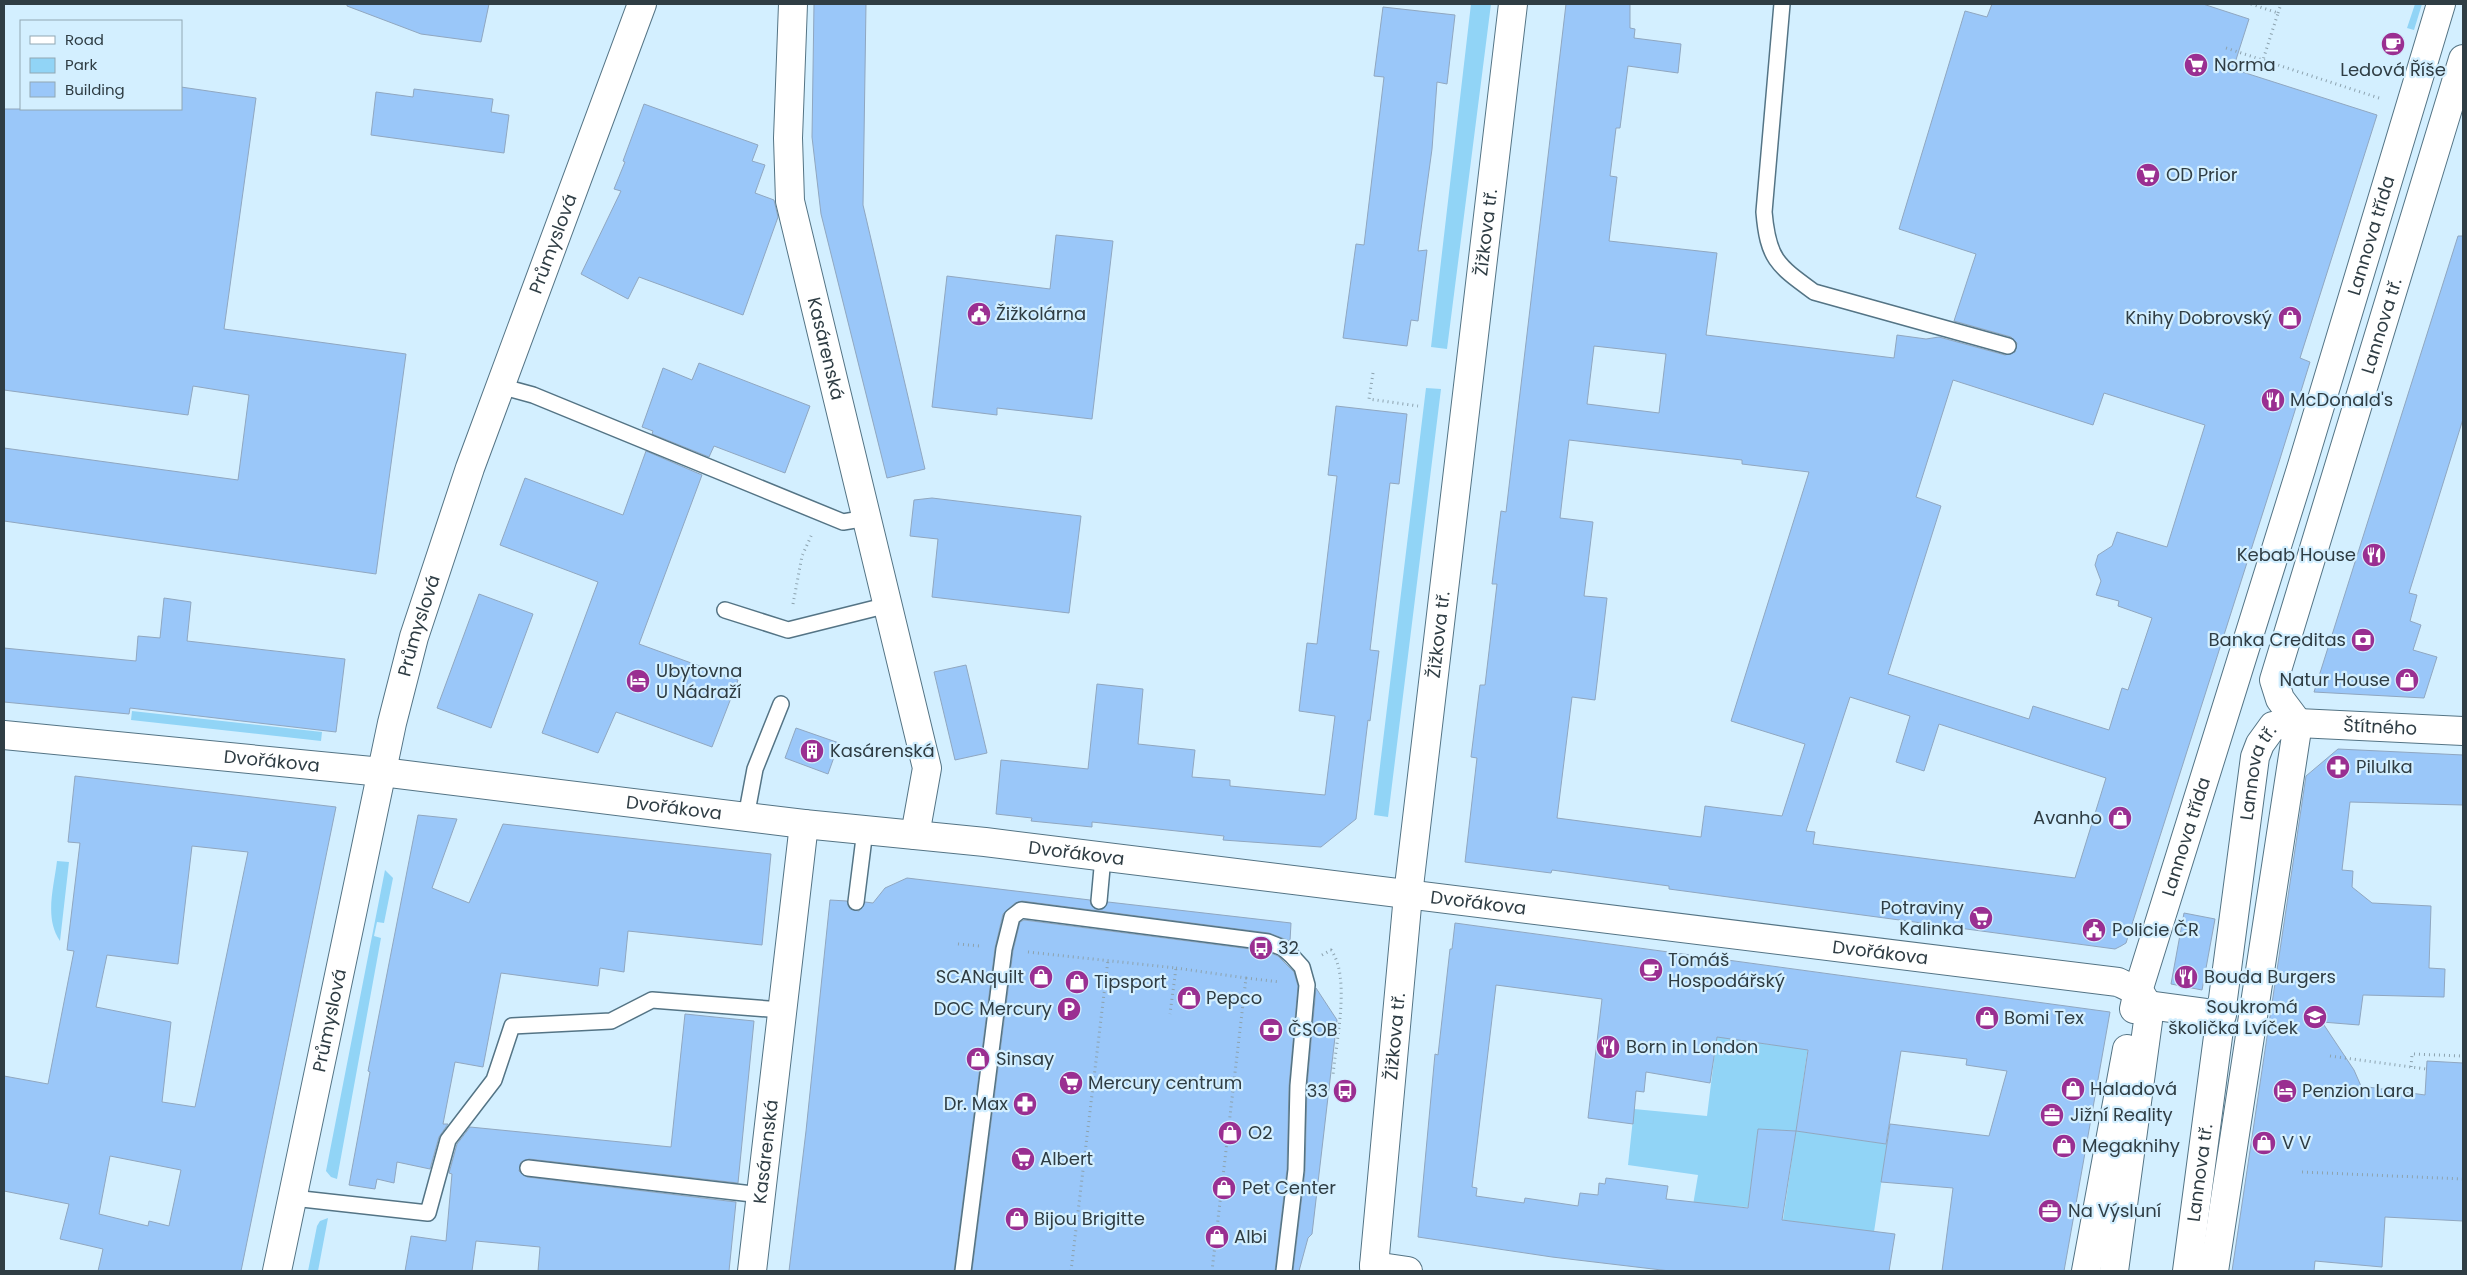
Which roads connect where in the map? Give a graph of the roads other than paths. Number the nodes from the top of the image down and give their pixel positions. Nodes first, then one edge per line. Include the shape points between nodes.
1 (642, 4) edge
2 (793, 4) edge
3 (1513, 4) edge
4 (1782, 4) edge
5 (2441, 4) edge
6 (2463, 59) edge
7 (2008, 346) dead end
8 (500, 386) junction
9 (2290, 465) junction
10 (2334, 479) junction
11 (867, 518) junction
12 (888, 605) junction
13 (725, 610) dead end
14 (781, 704) dead end
15 (2303, 723) junction
16 (2463, 731) edge
17 (4, 735) edge
18 (382, 772) junction
19 (746, 816) junction
20 (804, 824) junction
21 (865, 830) junction
22 (914, 835) junction
23 (1099, 857) junction
24 (1408, 895) junction
25 (1095, 900) dead end
26 (856, 902) dead end
27 (2137, 994) junction
28 (782, 1010) junction
29 (2222, 1015) junction
30 (528, 1168) dead end
31 (761, 1195) junction
32 (293, 1198) junction
33 (1373, 1269) edge
34 (277, 1271) edge
35 (752, 1271) edge
36 (963, 1271) edge
37 (1284, 1271) edge
38 (1408, 1271) edge
39 (2086, 1271) edge
40 (2114, 1271) edge
41 (2188, 1271) edge
42 (2214, 1271) edge

1 - 8 street, Průmyslová
2 - 11 street, Kasárenská via 788,138 790,201
3 - 24 street, Žižkova tř.
4 - 7 lane via 1764,212 1767,241 1775,260 1814,292
5 - 9 street, Lannova třída
6 - 10 street, Lannova tř.
8 - 11 lane via 533,395 843,522
8 - 18 street, Průmyslová via 414,637
9 - 10 street
9 - 27 street, Lannova třída
10 - 15 street, Lannova tř. via 2274,680 2280,699
11 - 12 street, Kasárenská
12 - 13 lane via 788,630
12 - 22 street, Kasárenská via 927,768
14 - 19 lane via 755,769
15 - 16 street, Štítného
15 - 29 street, Lannova tř. via 2273,726 2255,757
15 - 42 street
17 - 18 street, Dvořákova
18 - 19 street, Dvořákova
18 - 32 street, Průmyslová
19 - 20 street, Dvořákova
20 - 21 street, Dvořákova
20 - 28 street, Kasárenská
21 - 22 street, Dvořákova
21 - 26 lane
22 - 23 street, Dvořákova
23 - 24 street, Dvořákova
23 - 25 lane
24 - 27 street, Dvořákova
24 - 33 street, Žižkova tř.
27 - 29 street
27 - 39 street, Lannova třída
27 - 40 street via 2148,1021
28 - 31 street, Kasárenská
28 - 32 lane via 652,1000 611,1021 512,1026 494,1080 448,1140 428,1214
29 - 41 street, Lannova tř.
30 - 31 lane
31 - 35 street, Kasárenská
32 - 34 street, Průmyslová
33 - 38 street
36 - 37 lane via 1004,949 1012,917 1021,910 1268,942 1283,948 1302,968 1307,986 1298,1086 1296,1170

